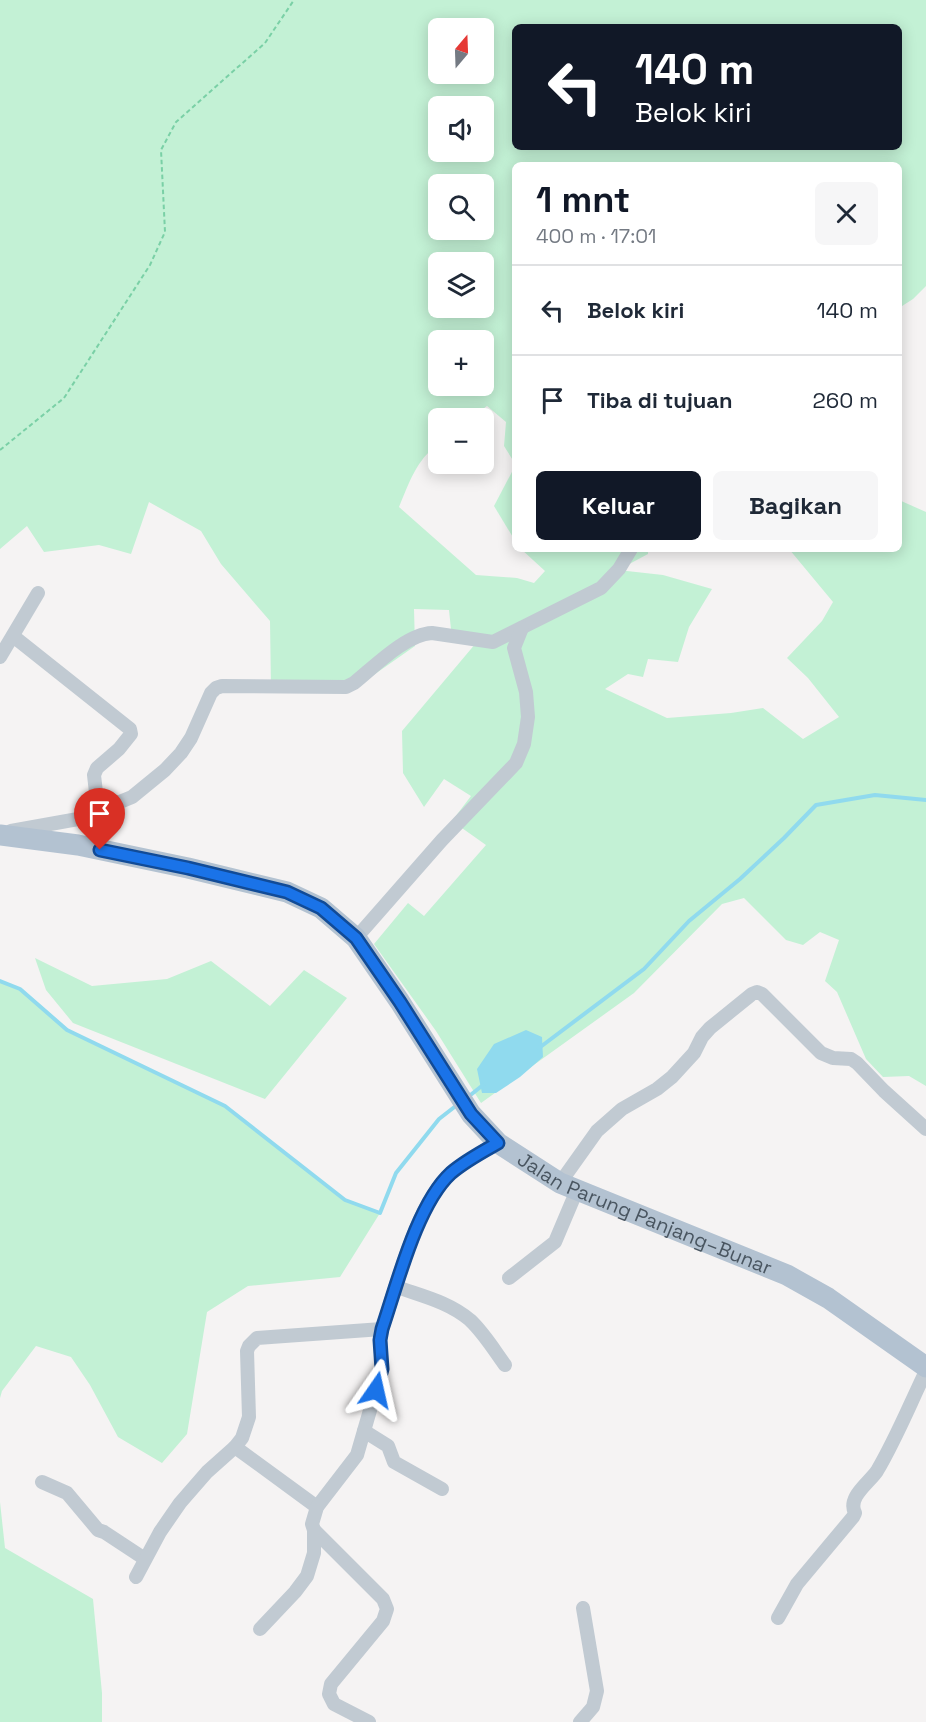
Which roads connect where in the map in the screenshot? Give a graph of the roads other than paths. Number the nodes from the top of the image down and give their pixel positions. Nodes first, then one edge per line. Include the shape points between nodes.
1 (629, 552) edge
2 (38, 593) dead end
3 (522, 628) junction
4 (13, 636) junction
5 (0, 657) edge
6 (94, 814) junction
7 (0, 834) edge
8 (356, 938) junction
9 (926, 1129) edge
10 (498, 1143) junction
11 (569, 1186) junction
12 (509, 1278) dead end
13 (397, 1287) junction
14 (382, 1329) junction
15 (505, 1365) dead end
16 (926, 1369) edge
17 (364, 1431) junction
18 (235, 1447) junction
19 (42, 1482) dead end
20 (442, 1489) dead end
21 (317, 1507) junction
22 (314, 1530) junction
23 (145, 1559) junction
24 (136, 1577) dead end
25 (584, 1608) dead end
26 (778, 1618) dead end
27 (260, 1629) dead end
28 (369, 1722) edge
29 (580, 1722) edge

1 - 3 street via 601,588
2 - 4 street
3 - 6 street via 494,642 422,633 346,687 216,688 191,738 165,770 132,797
3 - 8 street via 514,648 526,692 528,717 516,763
4 - 5 street
4 - 6 street via 130,729 119,749 94,775
6 - 7 street
7 - 8 main road, Jalan Parung Panjang–Bunar via 78,845 287,892 321,908
8 - 10 main road, Jalan Parung Panjang–Bunar via 471,1114
9 - 11 street via 857,1063 821,1053 757,992 702,1036 694,1053 672,1077 622,1109 597,1131
10 - 11 main road, Jalan Parung Panjang–Bunar
10 - 13 street via 450,1173 439,1186 415,1233
11 - 12 street via 555,1242
11 - 16 main road, Jalan Parung Panjang–Bunar via 786,1275 828,1298
13 - 14 street
13 - 15 street via 448,1305 470,1320
14 - 17 street via 382,1369
14 - 18 street via 257,1338 247,1351 249,1417 243,1438
16 - 26 street via 877,1472 853,1501 853,1517 797,1584
17 - 20 street via 388,1446 394,1462
17 - 21 street via 357,1455
18 - 21 street
18 - 23 street via 180,1503
19 - 23 street via 67,1493 98,1530
21 - 22 street
22 - 27 street via 314,1553 307,1576
22 - 28 street via 383,1599 387,1609 383,1621 331,1684 329,1694 334,1704
23 - 24 street
25 - 29 street via 597,1691 593,1707

